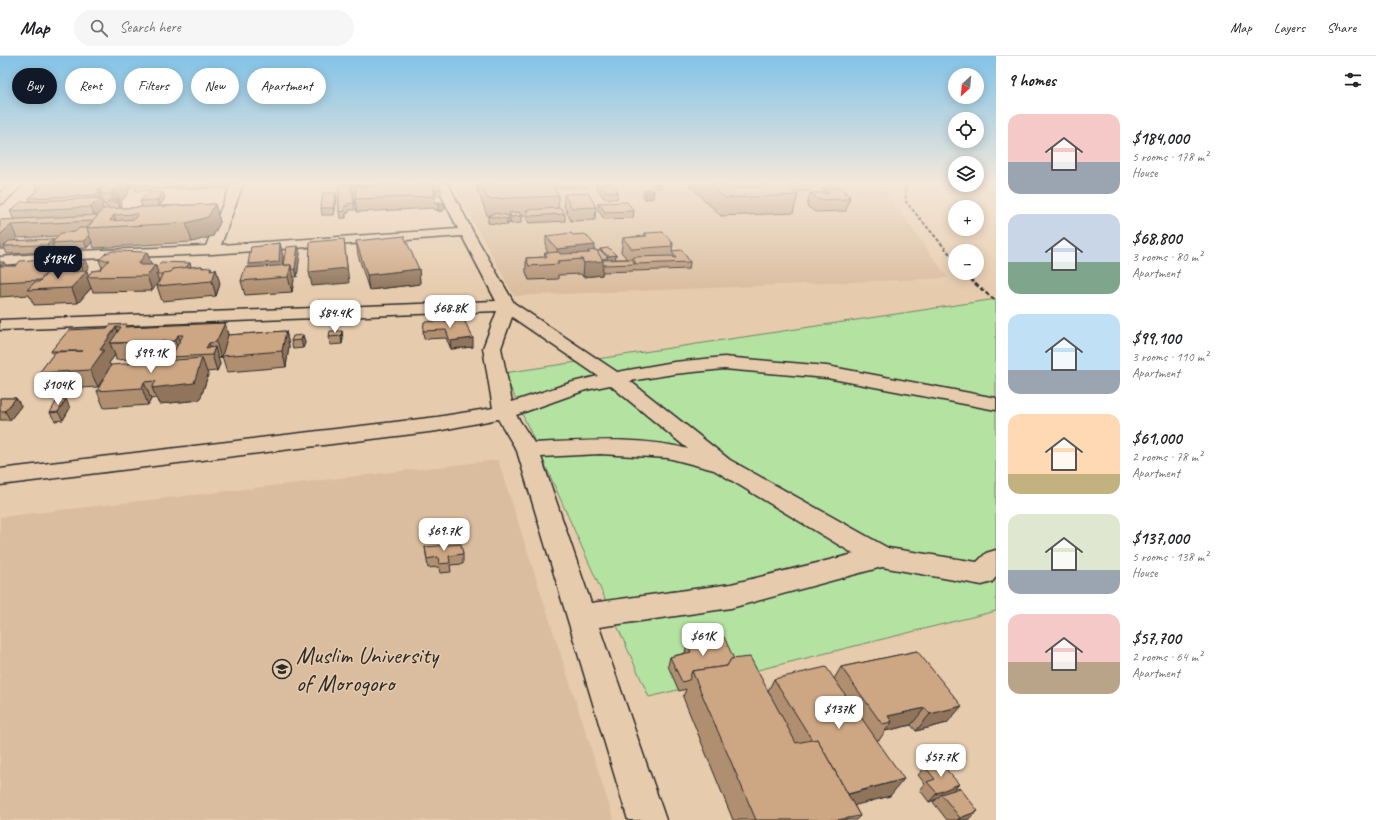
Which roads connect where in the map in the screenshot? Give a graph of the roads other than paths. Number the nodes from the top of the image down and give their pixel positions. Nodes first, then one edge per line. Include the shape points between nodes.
1 (223, 220) edge
2 (460, 220) edge
3 (466, 232) junction
4 (212, 250) junction
5 (0, 261) edge
6 (507, 306) junction
7 (0, 325) edge
8 (614, 378) junction
9 (996, 404) edge
10 (504, 412) junction
11 (528, 451) junction
12 (722, 465) junction
13 (0, 478) edge
14 (882, 557) junction
15 (991, 572) edge
16 (582, 617) junction
17 (648, 820) edge

1 - 4 street
2 - 3 street
3 - 4 street
3 - 6 street
4 - 5 street
6 - 7 street
6 - 8 street
6 - 10 street via 492,348
8 - 9 street via 724,363 827,372
8 - 10 street via 580,386
8 - 12 street
10 - 11 street
10 - 13 street via 437,424
11 - 12 street via 600,447 668,451
11 - 16 street
12 - 14 street
14 - 15 street
14 - 16 street via 731,596
16 - 17 street

